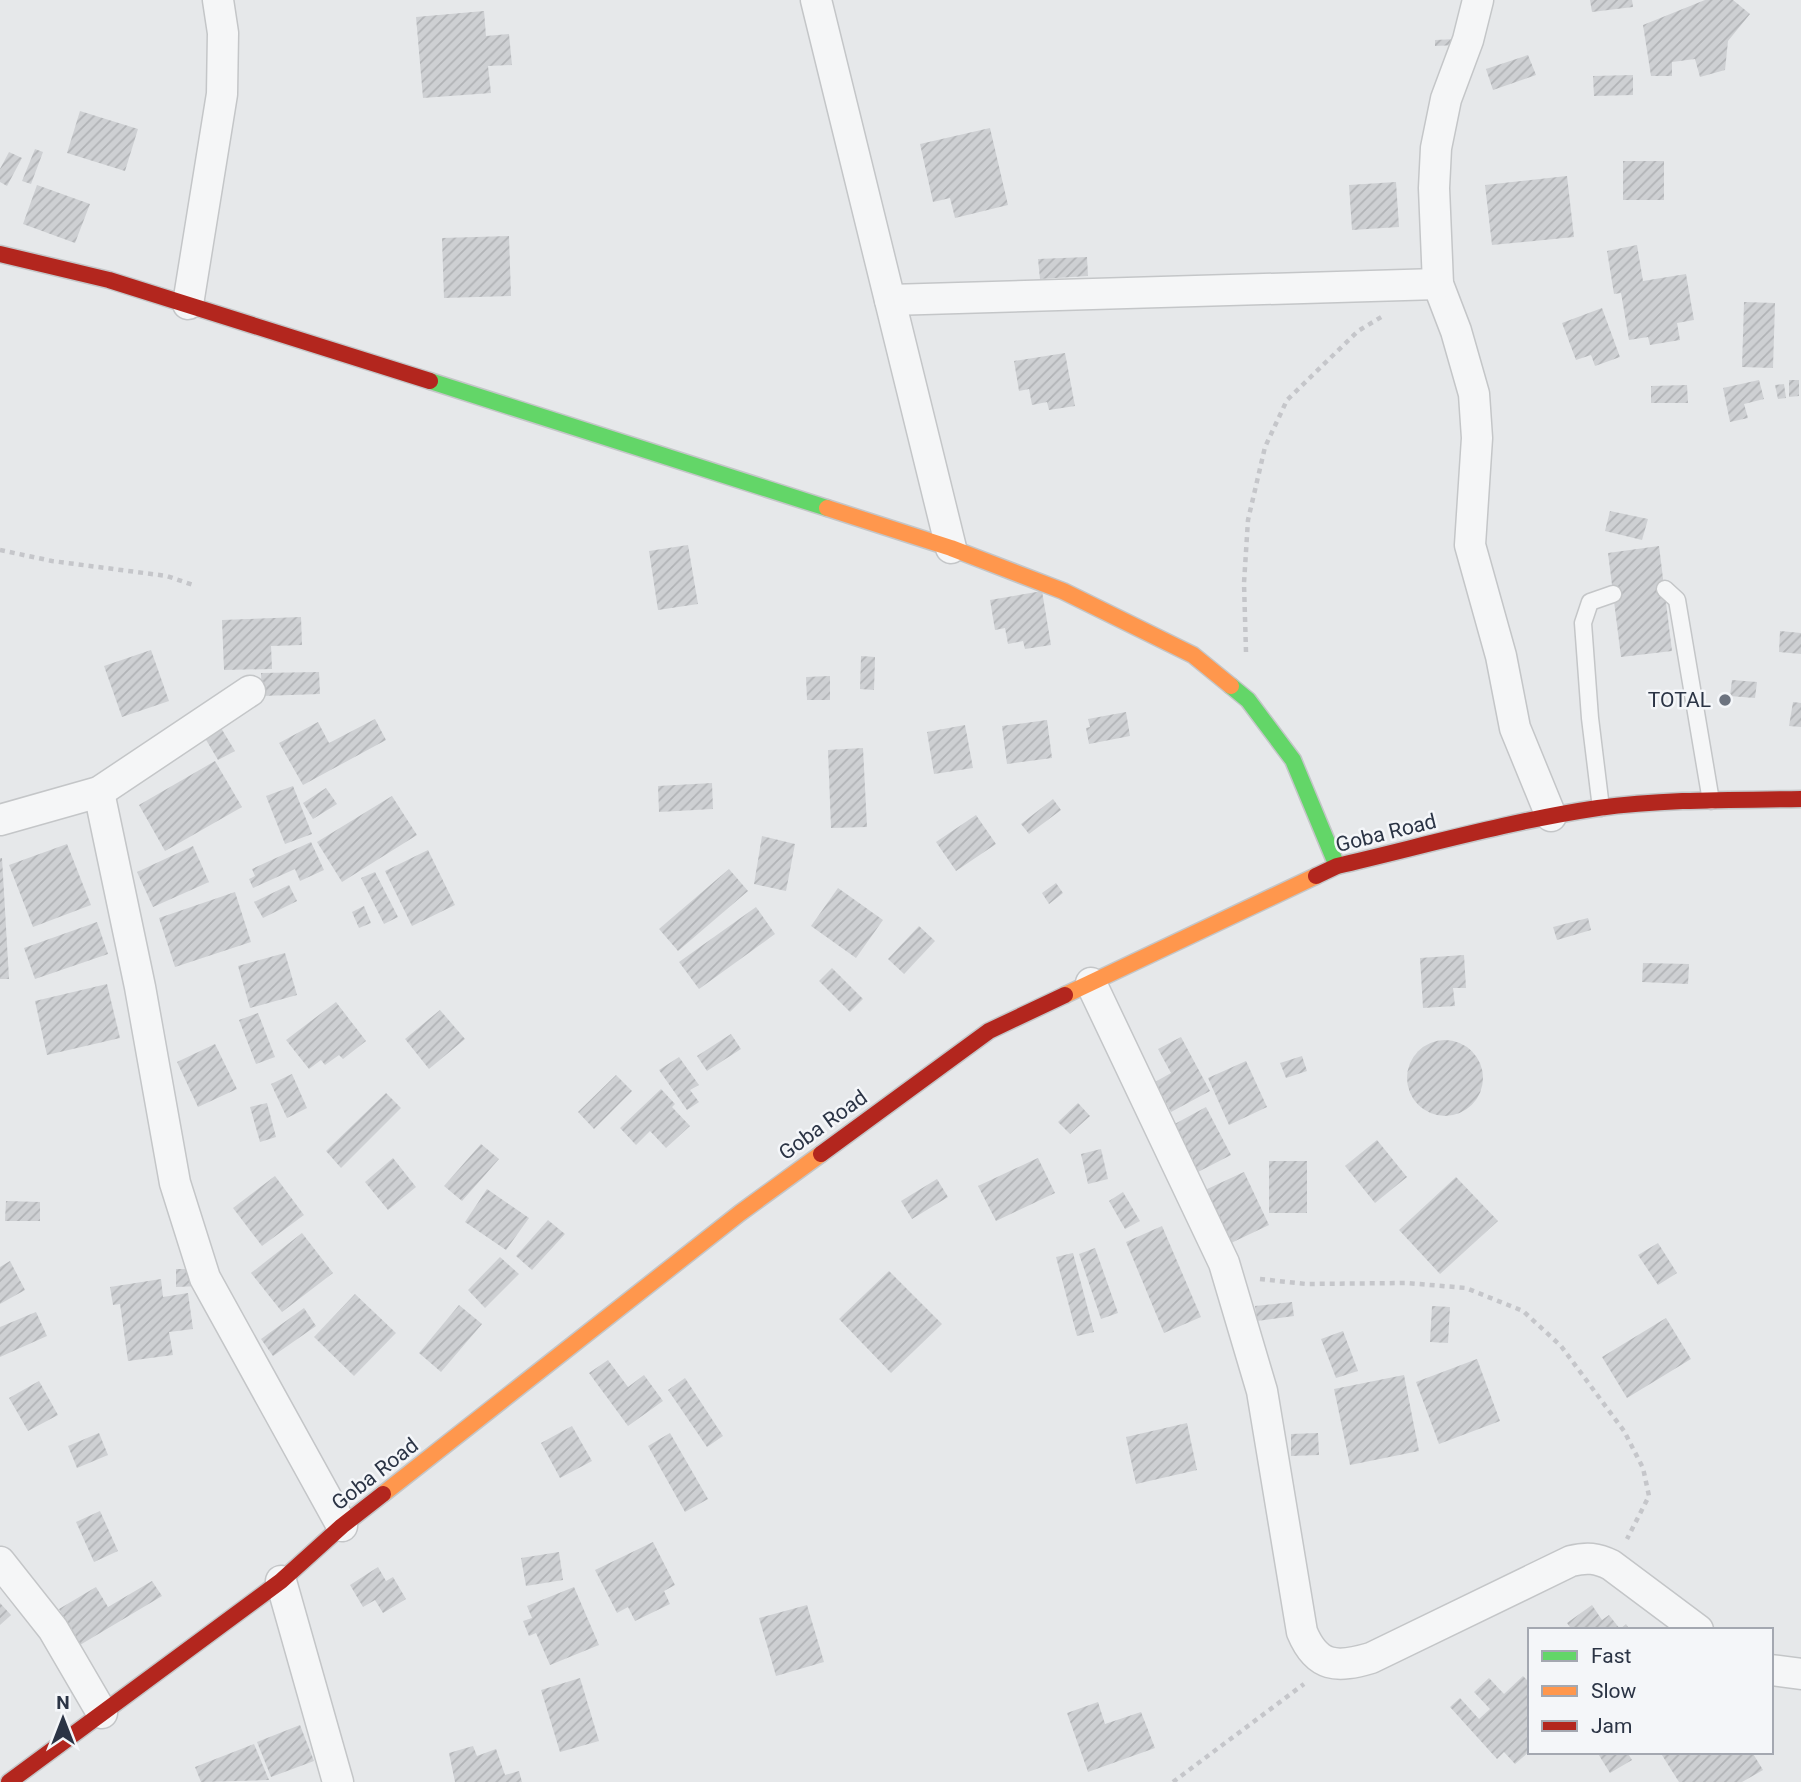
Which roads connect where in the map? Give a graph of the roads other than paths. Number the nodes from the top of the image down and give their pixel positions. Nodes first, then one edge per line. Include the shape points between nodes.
1 (218, 0) edge
2 (816, 0) edge
3 (1478, 0) edge
4 (0, 254) edge
5 (1438, 284) junction
6 (890, 300) junction
7 (188, 304) junction
8 (951, 548) junction
9 (1665, 589) dead end
10 (1613, 594) dead end
11 (250, 691) dead end
12 (99, 792) junction
13 (1801, 799) edge
14 (1711, 801) junction
15 (1601, 808) junction
16 (1551, 816) junction
17 (0, 820) edge
18 (1337, 866) junction
19 (1091, 983) junction
20 (342, 1525) junction
21 (0, 1562) edge
22 (281, 1581) junction
23 (1695, 1628) edge
24 (1773, 1670) edge
25 (1801, 1674) edge
26 (102, 1713) junction
27 (9, 1782) edge
28 (338, 1782) edge

1 - 7 street via 223,33 222,94
2 - 6 street
3 - 5 street via 1446,99 1436,149
4 - 7 main road via 109,279
5 - 6 street
5 - 16 street via 1474,394 1477,438 1470,545 1516,728
6 - 8 street
7 - 8 main road
8 - 18 main road via 1063,591 1193,655 1248,700 1293,760
9 - 14 lane via 1676,600
10 - 15 lane via 1590,602 1583,622
11 - 12 street
12 - 17 street
12 - 20 street via 175,1182 205,1278
13 - 14 main road, Goba Road
14 - 15 main road, Goba Road
15 - 16 main road, Goba Road
16 - 18 main road, Goba Road
18 - 19 main road, Goba Road
19 - 20 main road, Goba Road via 989,1031 865,1119
19 - 23 street via 1224,1263 1262,1391 1302,1632 1317,1657 1330,1664 1371,1658 1585,1558 1611,1565
20 - 22 main road, Goba Road
21 - 26 street via 53,1629
22 - 26 main road, Goba Road
22 - 28 street
24 - 25 street
26 - 27 main road, Goba Road

